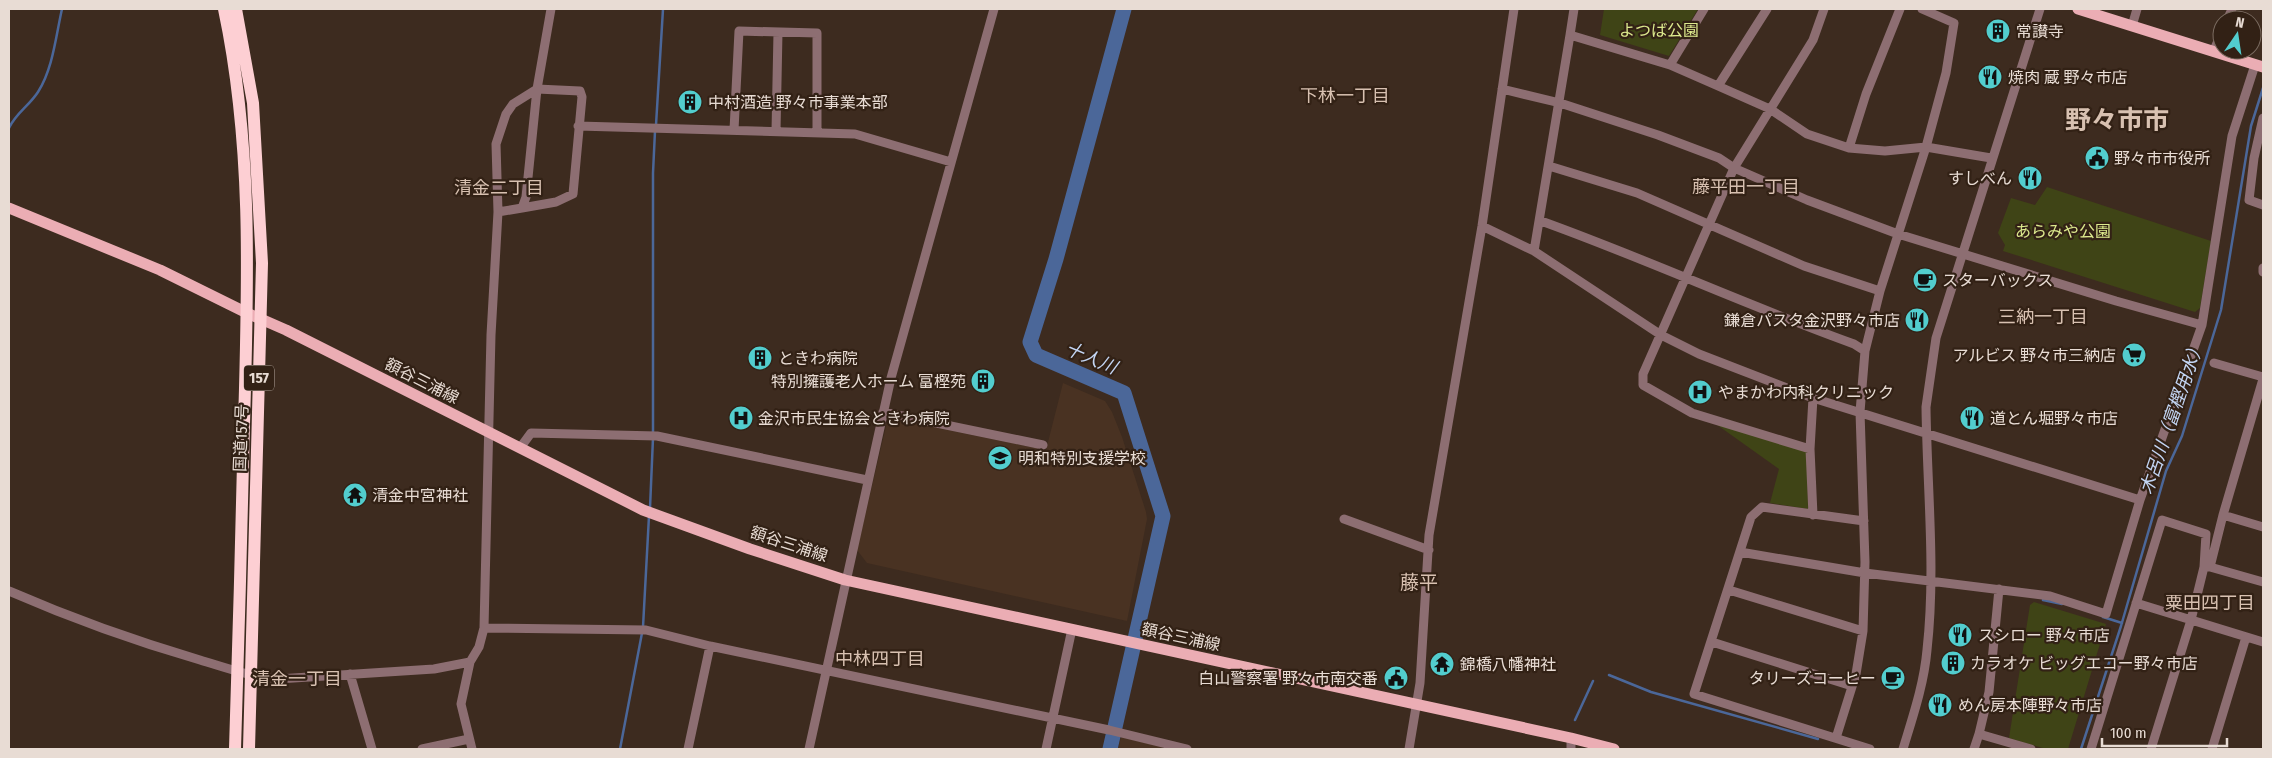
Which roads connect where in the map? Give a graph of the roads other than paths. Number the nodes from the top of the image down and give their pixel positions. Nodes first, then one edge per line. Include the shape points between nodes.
1 (224, 9) edge
2 (236, 9) edge
3 (551, 9) edge
4 (994, 9) edge
5 (1514, 9) edge
6 (1574, 9) edge
7 (1704, 9) edge
8 (1767, 9) edge
9 (1824, 9) edge
10 (1900, 9) edge
11 (1922, 9) edge
12 (2040, 9) edge
13 (2078, 9) edge
14 (2137, 9) edge
15 (2132, 26) junction
16 (778, 32) junction
17 (1570, 35) junction
18 (2212, 52) edge
19 (2239, 60) edge
20 (1670, 65) junction
21 (2259, 66) edge
22 (1718, 86) junction
23 (1502, 89) junction
24 (537, 90) junction
25 (1560, 102) junction
26 (1770, 109) junction
27 (2263, 118) edge
28 (578, 126) junction
29 (734, 130) junction
30 (776, 131) junction
31 (817, 132) junction
32 (1926, 147) junction
33 (1850, 148) junction
34 (1991, 158) junction
35 (951, 162) junction
36 (1549, 166) junction
37 (1734, 168) junction
38 (2263, 204) edge
39 (9, 208) edge
40 (522, 208) junction
41 (498, 212) junction
42 (1541, 221) junction
43 (1708, 225) junction
44 (1482, 226) junction
45 (1898, 234) junction
46 (1534, 251) junction
47 (1964, 253) junction
48 (2263, 268) edge
49 (2263, 272) edge
50 (1686, 277) junction
51 (1880, 291) junction
52 (247, 314) junction
53 (261, 320) junction
54 (2202, 325) junction
55 (1661, 334) junction
56 (1865, 351) junction
57 (2214, 363) dead end
58 (2263, 378) edge
59 (1813, 398) junction
60 (883, 412) junction
61 (1860, 412) junction
62 (488, 433) junction
63 (1926, 433) junction
64 (1043, 445) dead end
65 (520, 448) junction
66 (1810, 450) junction
67 (866, 480) junction
68 (2140, 500) junction
69 (1813, 515) junction
70 (2223, 515) junction
71 (1344, 519) dead end
72 (1864, 522) junction
73 (2263, 527) edge
74 (1428, 550) junction
75 (1740, 552) junction
76 (2207, 567) junction
77 (1865, 573) junction
78 (845, 580) junction
79 (1932, 581) junction
80 (2263, 582) edge
81 (1999, 589) junction
82 (1729, 590) junction
83 (9, 591) edge
84 (2136, 603) junction
85 (2191, 620) junction
86 (484, 628) junction
87 (1072, 630) junction
88 (1863, 631) junction
89 (2246, 636) junction
90 (1712, 642) junction
91 (2263, 642) edge
92 (710, 646) junction
93 (470, 662) junction
94 (826, 670) junction
95 (237, 671) junction
96 (350, 674) junction
97 (251, 676) junction
98 (1852, 686) junction
99 (1417, 705) junction
100 (1052, 718) junction
101 (1979, 734) junction
102 (1836, 738) junction
103 (469, 739) junction
104 (1571, 744) edge
105 (236, 749) edge
106 (249, 749) edge
107 (372, 749) edge
108 (422, 749) edge
109 (472, 749) edge
110 (688, 749) edge
111 (809, 749) edge
112 (1046, 749) edge
113 (1187, 749) edge
114 (1408, 749) edge
115 (1614, 749) edge
116 (1870, 749) edge
117 (1903, 749) edge
118 (1974, 749) edge
119 (2031, 749) edge
120 (2093, 749) edge
121 (2151, 749) edge
122 (2212, 749) edge

1 - 52 highway, 国道157号 / 157 via 237,79 245,157
2 - 53 highway, 国道157号 / 157 via 252,94 256,142 262,263
3 - 24 street
4 - 35 street
5 - 23 street
6 - 17 street
7 - 20 street
8 - 22 street
9 - 26 street via 1813,40
10 - 33 street via 1866,94
11 - 32 street via 1954,23 1946,73
12 - 34 street
13 - 15 main road
14 - 15 street
15 - 18 main road
16 - 29 street via 739,31
16 - 30 street
16 - 31 street via 817,33
17 - 20 street
17 - 25 street
19 - 21 main road
20 - 22 street
21 - 54 street via 2232,136
22 - 26 street
23 - 25 street
23 - 44 street
24 - 28 street via 580,91
24 - 40 street via 526,197
24 - 41 street via 513,104 506,114 496,144
25 - 36 street
25 - 37 street via 1719,158
26 - 33 street via 1806,134
26 - 37 street
27 - 38 street via 2249,200
28 - 29 street
28 - 40 street via 573,194 556,202
29 - 30 street
30 - 31 street
31 - 35 street via 855,134
32 - 33 street via 1885,151
32 - 34 street
32 - 45 street
34 - 47 street
35 - 60 street
36 - 42 street
36 - 43 street via 1637,193
37 - 43 street
37 - 45 street
39 - 52 main road, 額谷三浦線 via 160,270
40 - 41 street
41 - 62 street
42 - 46 street
42 - 50 street
43 - 50 street
43 - 51 street via 1804,266
44 - 46 street
44 - 74 street
45 - 47 street
45 - 51 street
46 - 55 street
47 - 54 street
47 - 63 street via 1936,338 1926,407
48 - 49 street
50 - 55 street
50 - 56 street
51 - 56 street
52 - 53 main road, 額谷三浦線
52 - 95 highway, 国道157号 / 157
53 - 62 main road, 額谷三浦線
53 - 97 highway, 国道157号 / 157
54 - 68 street
55 - 59 street via 1699,354
55 - 66 street via 1643,374 1643,385 1692,413
56 - 61 street
57 - 58 street
58 - 70 street
59 - 61 street
59 - 66 street
60 - 64 street
60 - 67 street
61 - 63 street
61 - 72 street
62 - 65 main road, 額谷三浦線
62 - 86 street
63 - 68 street
63 - 79 street
65 - 67 street via 531,433 657,436
65 - 78 main road, 額谷三浦線 via 657,516
66 - 69 street
67 - 78 street
68 - 81 street via 2106,614 2050,596
69 - 72 street
69 - 75 street via 1762,507 1751,517
70 - 73 street
70 - 76 street
71 - 74 street
72 - 77 street
74 - 99 street
75 - 77 street
75 - 82 street
76 - 80 street
76 - 84 street via 2206,534 2162,520
76 - 85 street
77 - 79 street
77 - 88 street
78 - 87 main road, 額谷三浦線
78 - 94 street
79 - 81 street
79 - 117 street via 1923,677
81 - 101 street via 1989,692
82 - 88 street
82 - 90 street
83 - 95 street via 154,646
84 - 85 street
84 - 120 street
85 - 89 street
85 - 121 street
86 - 92 street via 642,630
86 - 93 street via 479,647
87 - 99 main road, 額谷三浦線
87 - 100 street
88 - 98 street
89 - 91 street
89 - 122 street
90 - 98 street
90 - 102 street via 1694,694
92 - 94 street
92 - 110 street
93 - 96 street via 434,669
93 - 103 street via 461,704
94 - 100 street
94 - 111 street
95 - 97 street
95 - 105 highway, 国道157号 / 157
96 - 97 street via 278,679
96 - 107 street
97 - 106 highway, 国道157号 / 157
98 - 102 street
99 - 104 main road, 額谷三浦線
99 - 114 street
100 - 112 street
100 - 113 street
101 - 118 street
101 - 119 street
102 - 116 street
103 - 108 street
103 - 109 street
104 - 115 main road, 額谷三浦線

